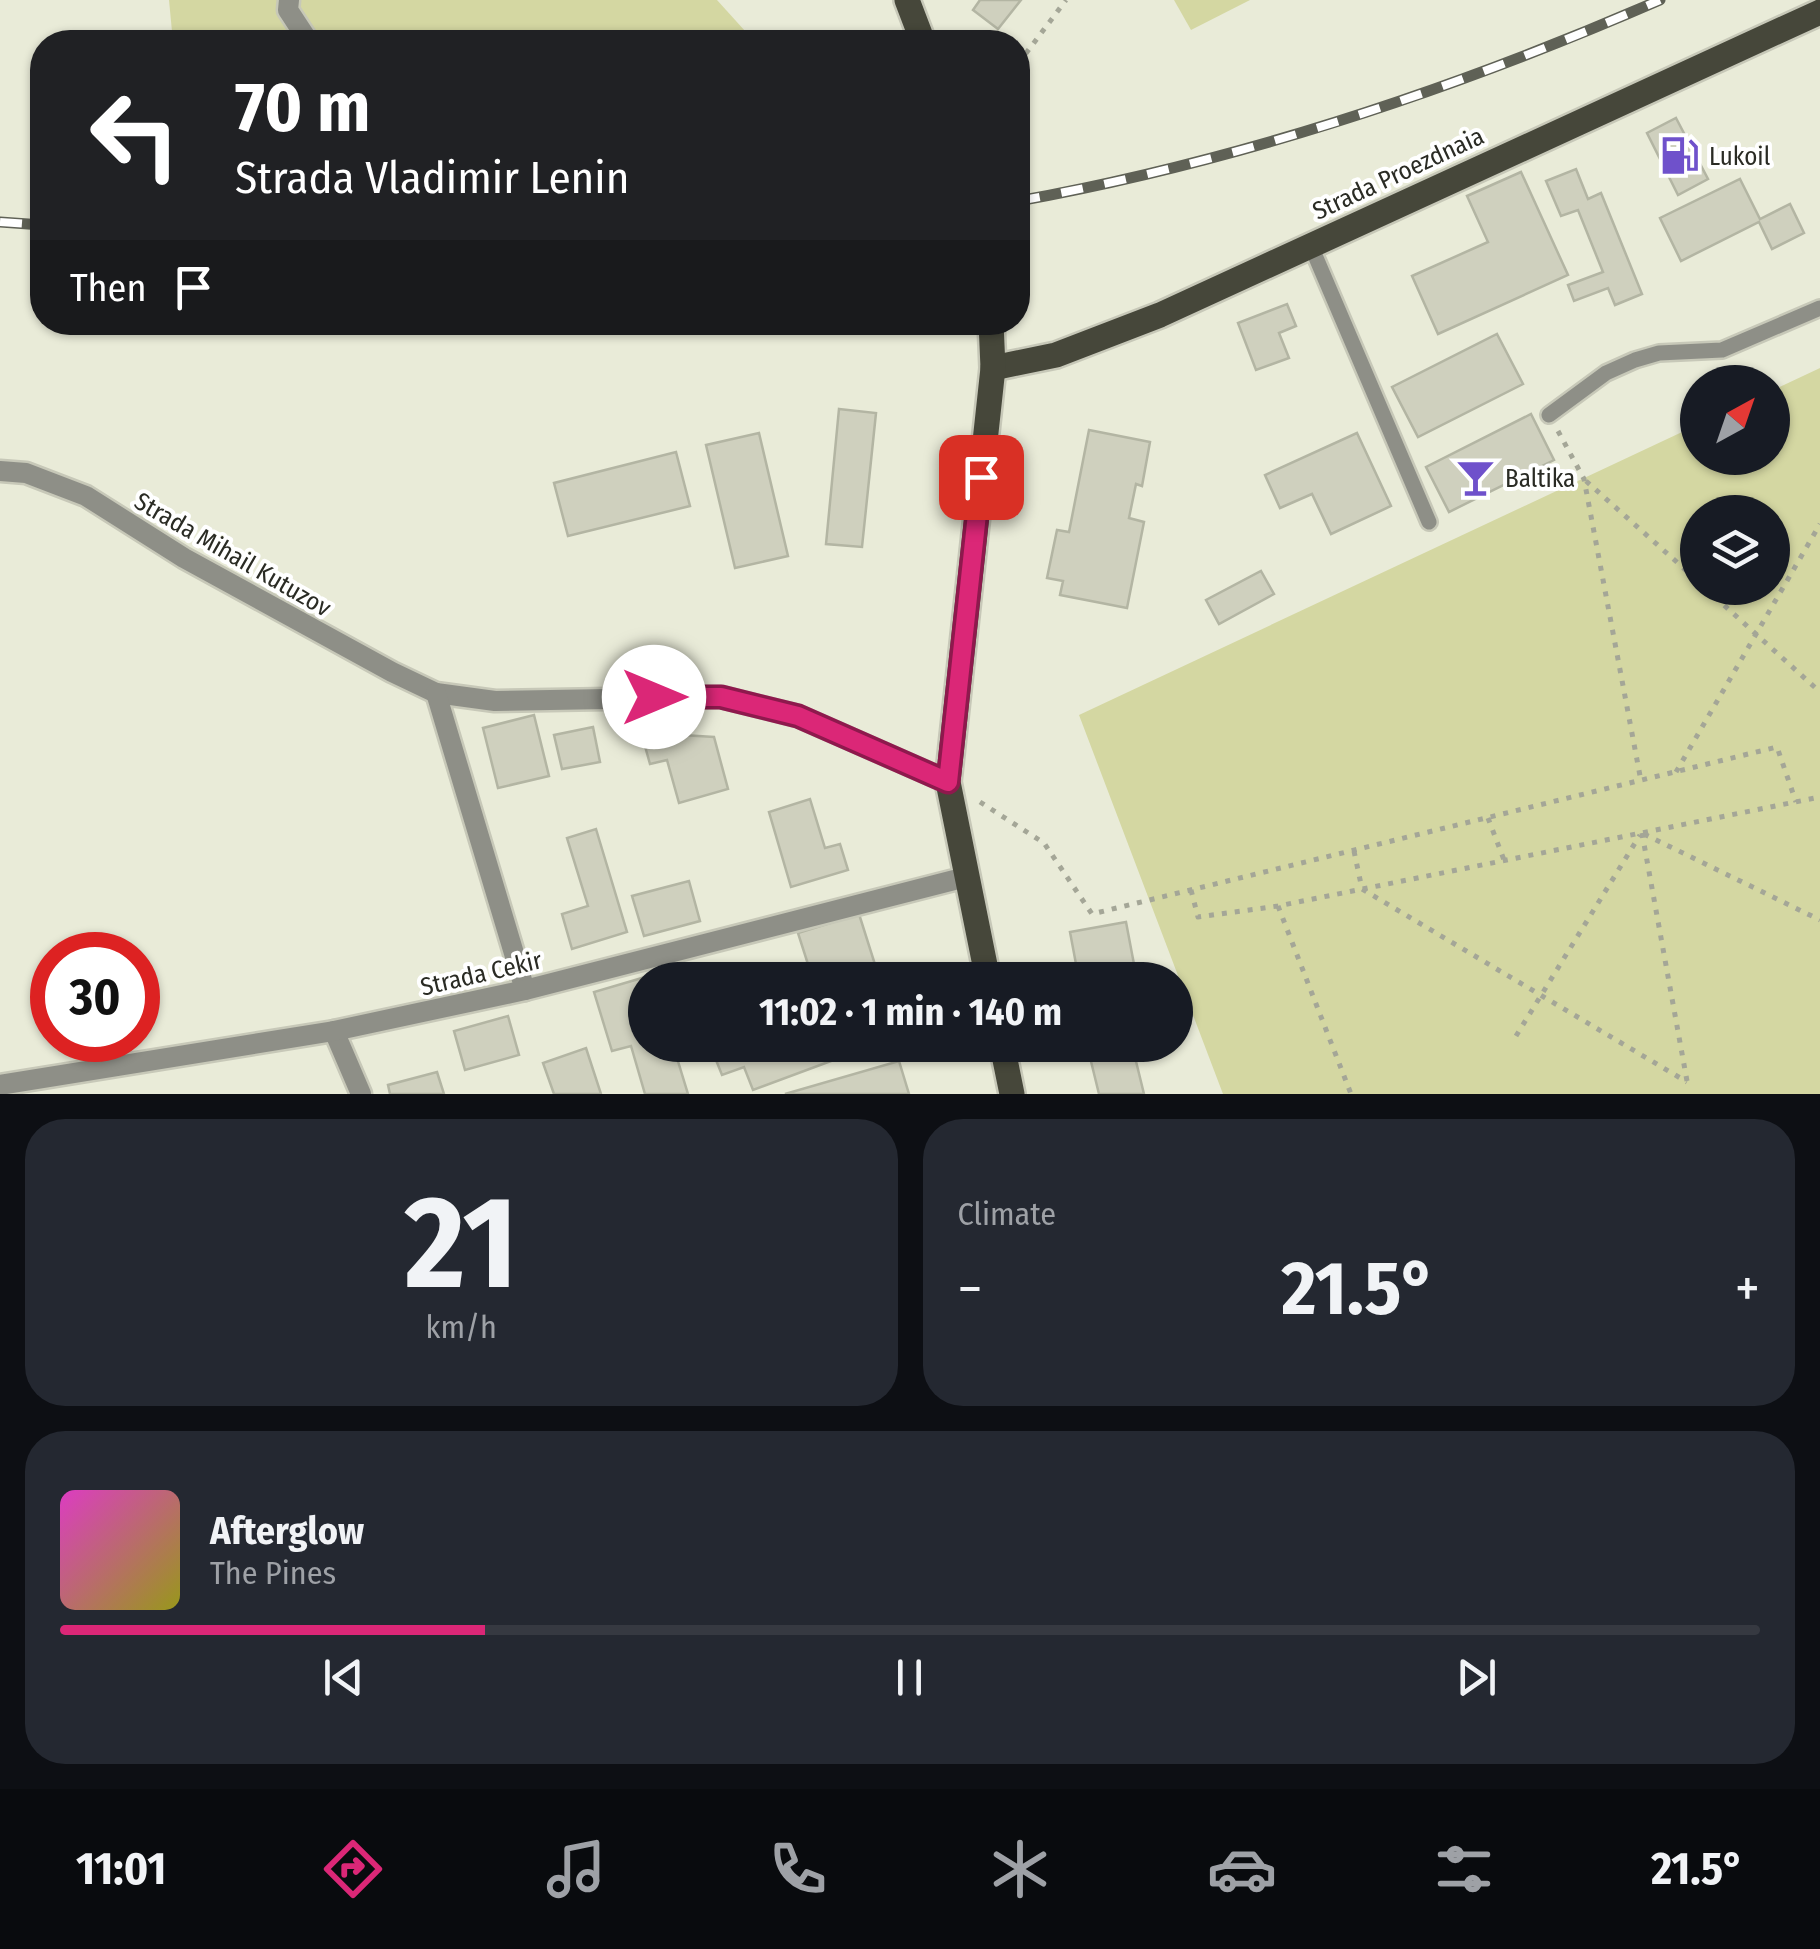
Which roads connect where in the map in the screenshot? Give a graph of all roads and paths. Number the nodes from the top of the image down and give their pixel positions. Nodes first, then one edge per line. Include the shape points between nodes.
1 (288, 0) edge
2 (907, 0) edge
3 (1066, 0) edge
4 (1820, 12) edge
5 (301, 30) edge
6 (918, 30) edge
7 (1030, 48) edge
8 (1311, 246) junction
9 (1820, 308) edge
10 (991, 335) edge
11 (994, 368) junction
12 (1549, 415) joint
13 (0, 472) edge
14 (1584, 479) junction
15 (1428, 522) dead end
16 (1820, 524) edge
17 (1680, 564) edge
18 (1724, 605) edge
19 (1756, 633) junction
20 (1820, 692) edge
21 (436, 693) junction
22 (1676, 772) junction
23 (1641, 781) junction
24 (948, 782) junction
25 (1820, 797) edge
26 (1796, 802) junction
27 (1488, 818) junction
28 (1642, 833) junction
29 (1354, 850) junction
30 (1504, 860) junction
31 (966, 877) junction
32 (1362, 889) junction
33 (1191, 890) junction
34 (1278, 906) junction
35 (1820, 920) edge
36 (984, 962) edge
37 (525, 990) junction
38 (1541, 995) junction
39 (334, 1031) junction
40 (1516, 1036) dead end
41 (1005, 1062) edge
42 (0, 1085) edge
43 (361, 1094) edge
44 (1012, 1094) edge
45 (1351, 1094) edge

1 - 5 street
2 - 6 main road
3 - 7 path
4 - 8 main road, Strada Proezdnaia
8 - 11 main road, Strada Proezdnaia via 1160,315 1056,355
8 - 15 lane
9 - 12 lane via 1722,350 1635,360
10 - 11 main road
11 - 24 main road
12 - 14 path
13 - 21 street, Strada Mihail Kutuzov via 26,473 86,496 184,558
14 - 17 path
14 - 23 path
16 - 19 path
18 - 19 path
19 - 20 path
19 - 22 path
21 - 24 street, Strada Mihail Kutuzov via 495,701 721,697 798,716
21 - 37 street
22 - 23 path
22 - 26 path via 1777,748
23 - 27 path
24 - 31 main road
24 - 33 path via 1044,842 1092,914
25 - 26 path
26 - 28 path
27 - 29 path
27 - 30 path
28 - 30 path
28 - 35 path
28 - 38 path
28 - 38 path via 1688,1082
29 - 32 path
29 - 33 path
30 - 32 path
31 - 36 main road
31 - 37 street, Strada Cekir
32 - 34 path
32 - 38 path
33 - 34 path via 1198,917
34 - 45 path
37 - 39 street, Strada Cekir
38 - 40 path
39 - 42 street, Strada Cekir
39 - 43 street
41 - 44 main road

